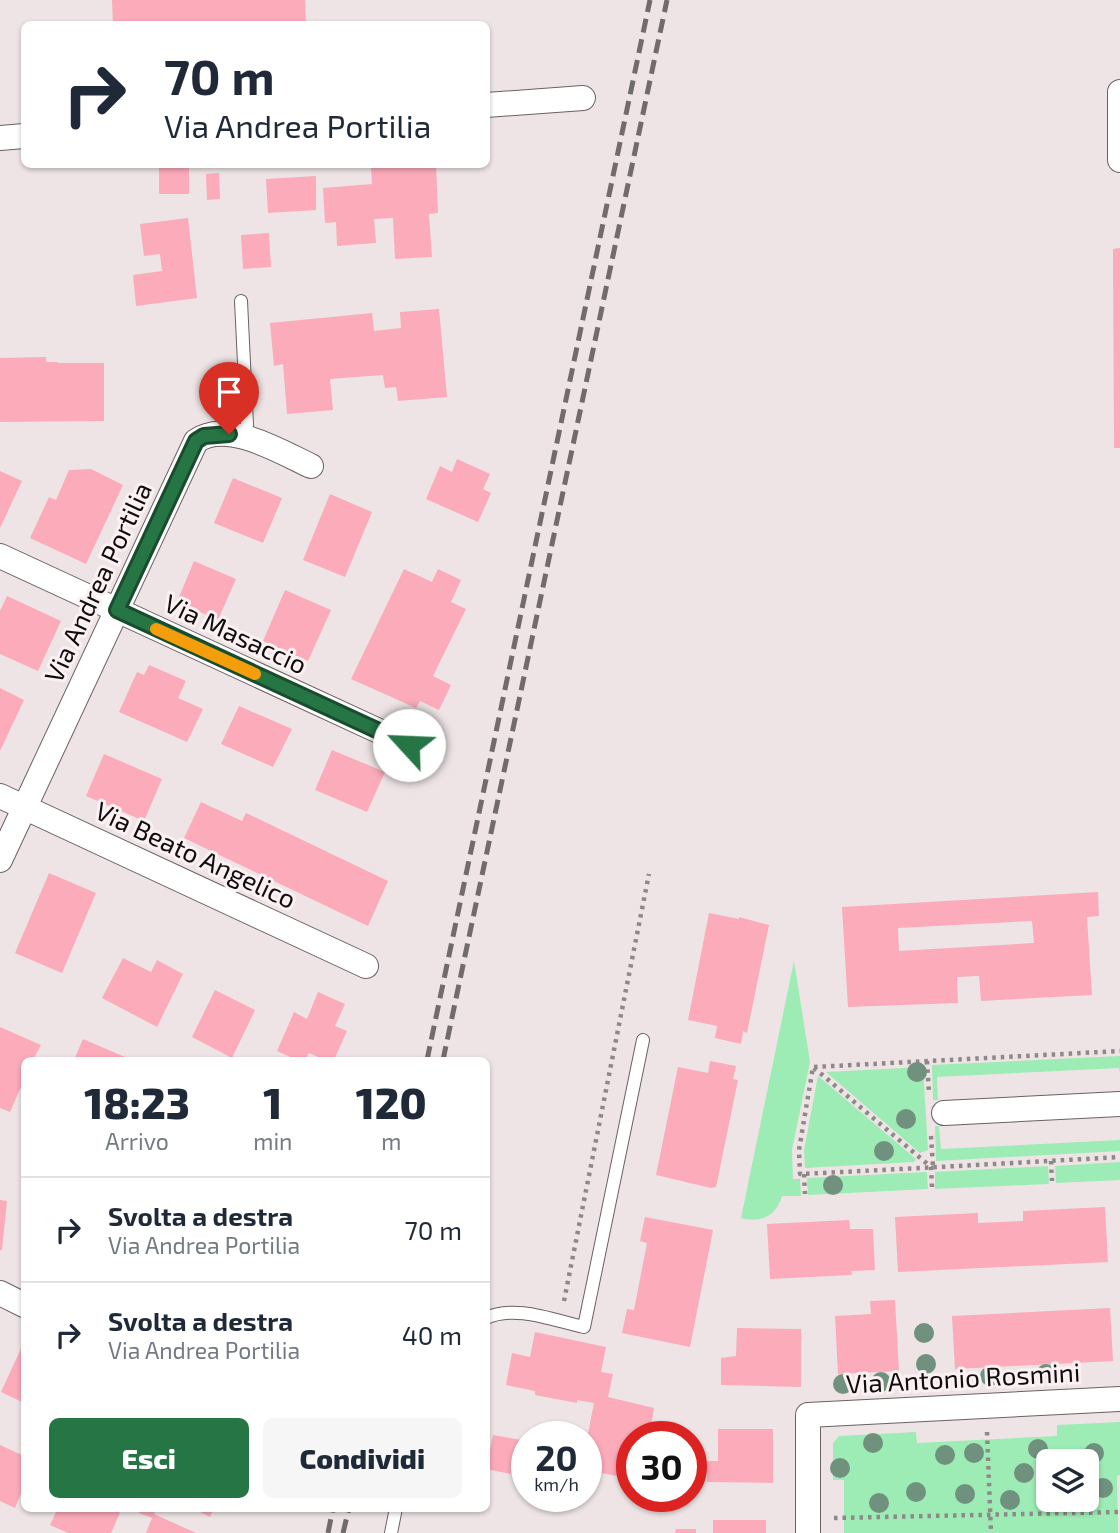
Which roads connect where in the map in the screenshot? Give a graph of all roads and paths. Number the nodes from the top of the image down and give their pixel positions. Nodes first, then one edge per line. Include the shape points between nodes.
1 (1120, 92) edge
2 (583, 98) dead end
3 (490, 105) edge
4 (21, 136) edge
5 (0, 138) edge
6 (1120, 160) edge
7 (241, 301) dead end
8 (243, 436) junction
9 (311, 466) dead end
10 (0, 556) edge
11 (117, 610) junction
12 (409, 745) dead end
13 (0, 796) edge
14 (25, 807) junction
15 (0, 860) edge
16 (649, 874) dead end
17 (366, 966) dead end
18 (643, 1040) dead end
19 (1120, 1051) edge
20 (813, 1067) junction
21 (1120, 1104) edge
22 (944, 1113) dead end
23 (1120, 1157) edge
24 (1051, 1161) junction
25 (931, 1167) junction
26 (804, 1174) junction
27 (1052, 1181) dead end
28 (932, 1187) dead end
29 (805, 1194) dead end
30 (0, 1293) edge
31 (552, 1301) dead end
32 (21, 1304) edge
33 (490, 1316) edge
34 (1120, 1399) edge
35 (985, 1406) junction
36 (395, 1512) edge
37 (1120, 1512) edge
38 (990, 1514) junction
39 (808, 1526) edge
40 (391, 1533) edge
41 (991, 1533) edge

1 - 6 street
2 - 3 street
4 - 5 street
7 - 8 lane via 247,425
8 - 9 street, Via Andrea Portilia
8 - 11 street, Via Andrea Portilia via 208,435 196,441
10 - 11 street, Via Masaccio
11 - 12 street, Via Masaccio
11 - 14 street, Via Andrea Portilia
13 - 14 street, Via Beato Angelico
14 - 15 street, Via Andrea Portilia
14 - 17 street, Via Beato Angelico
16 - 31 path via 564,1303
18 - 33 lane via 584,1327 510,1312
19 - 20 path
20 - 25 path
20 - 26 path via 799,1150 800,1174
21 - 22 street
23 - 24 path
24 - 25 path
24 - 27 path
25 - 26 path
25 - 28 path
26 - 29 path
30 - 32 street
34 - 35 street, Via Antonio Rosmini
35 - 38 path
35 - 39 street, Via Antonio Rosmini via 808,1415
36 - 40 lane
37 - 38 path
38 - 39 path
38 - 41 path

